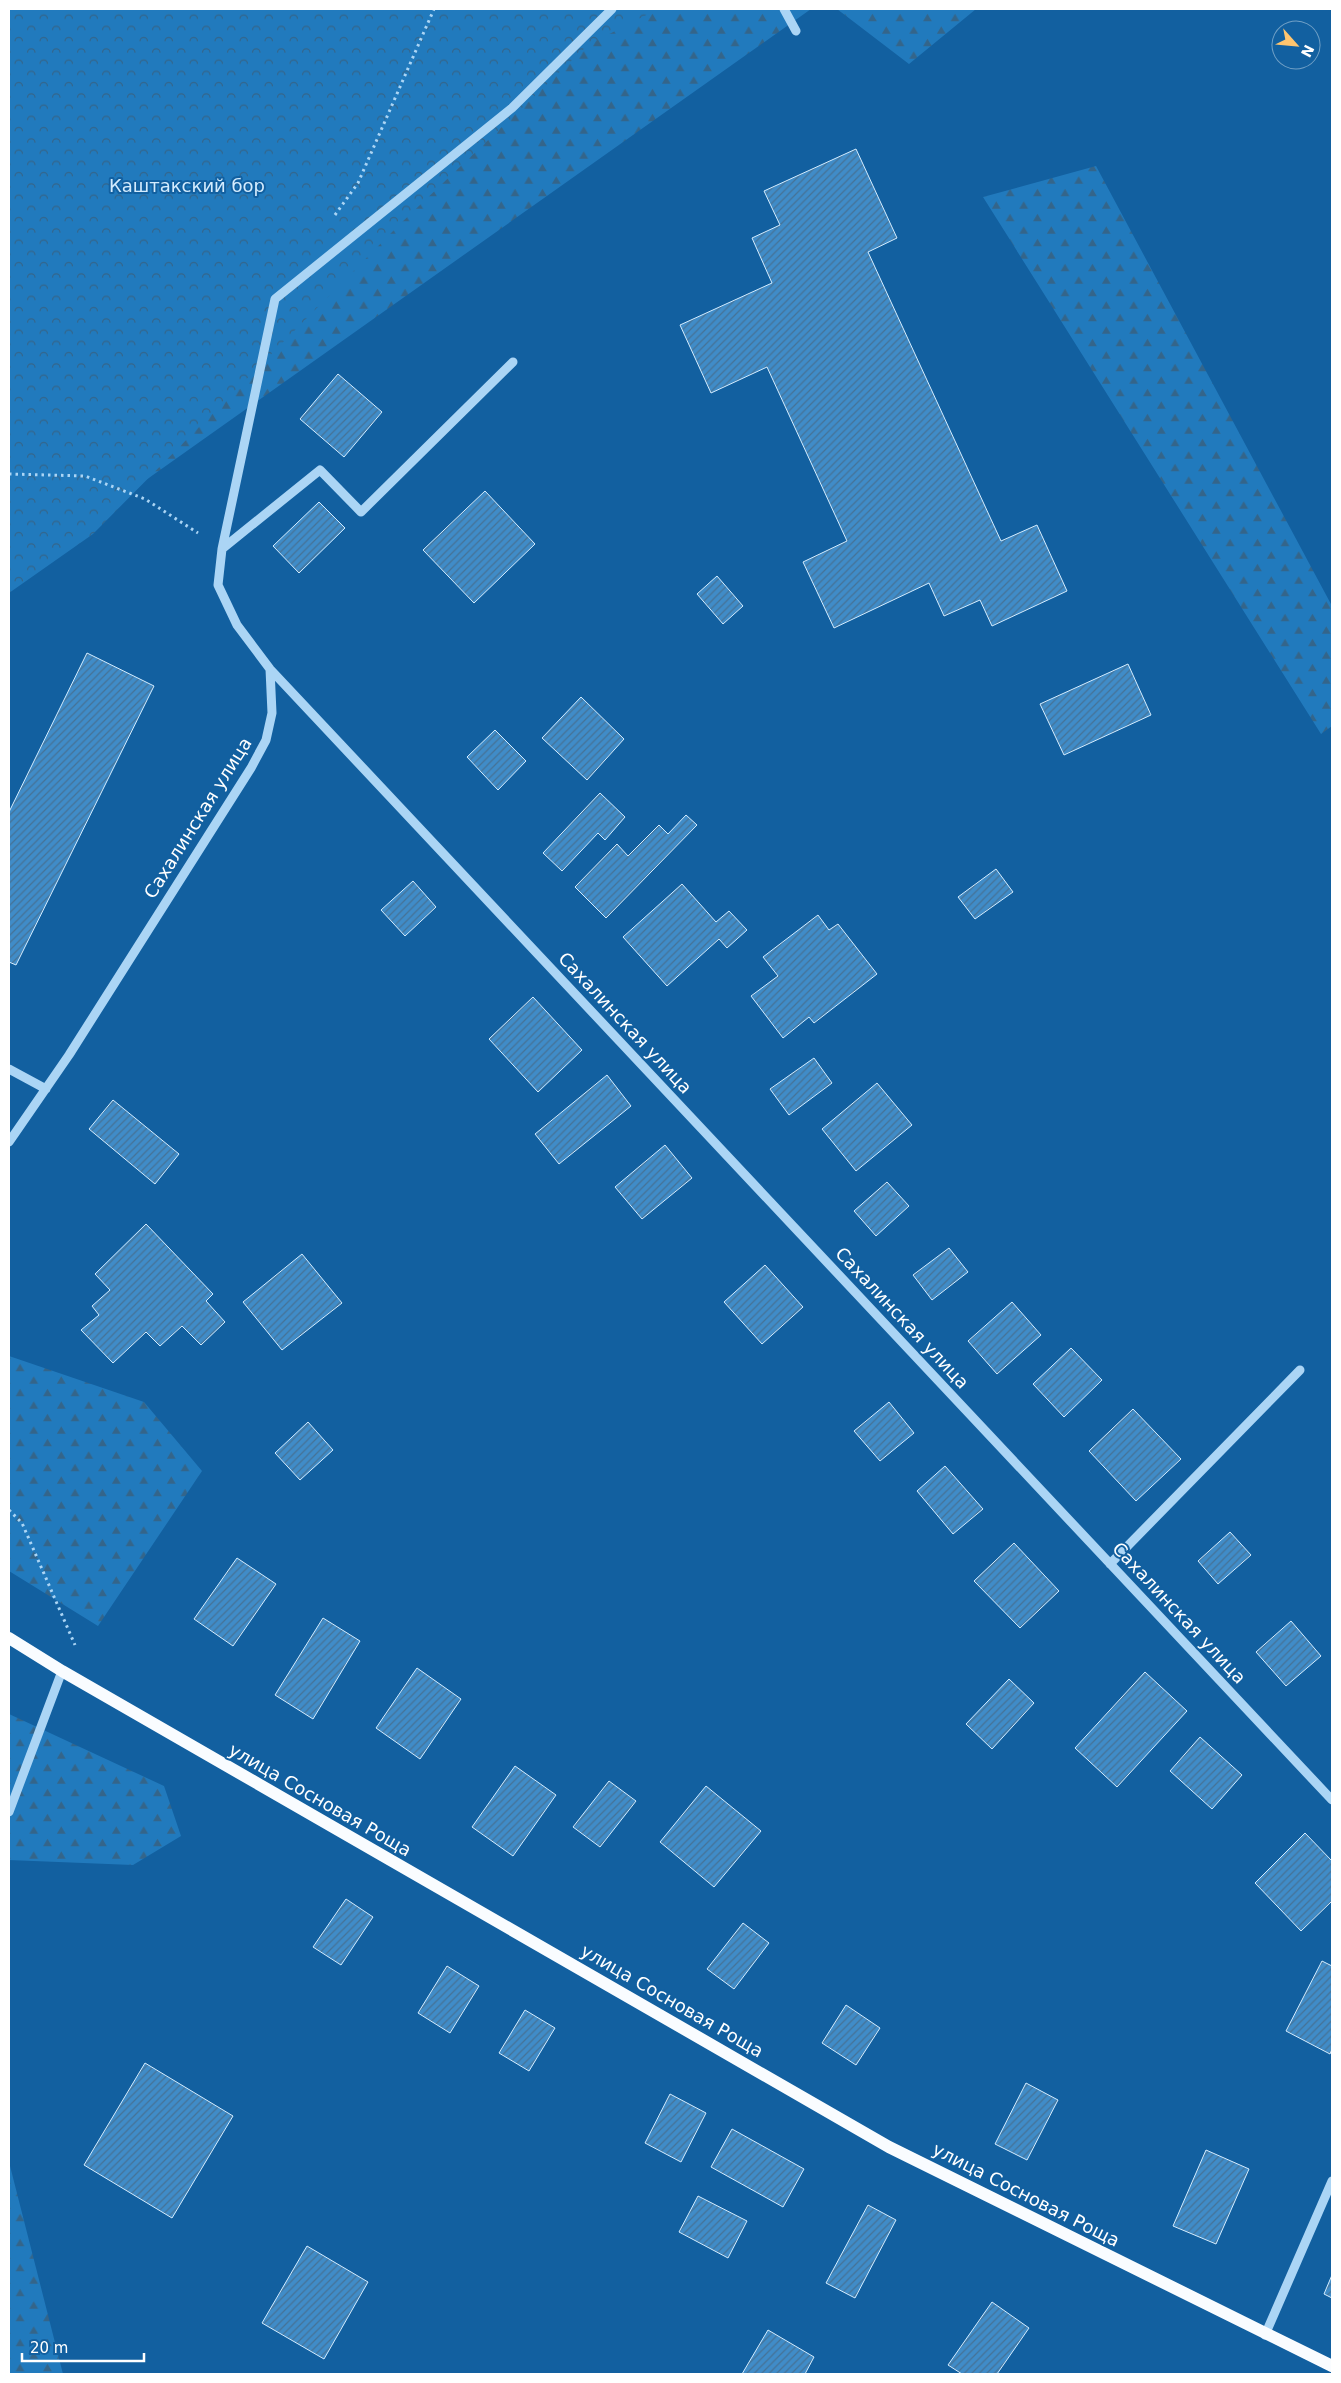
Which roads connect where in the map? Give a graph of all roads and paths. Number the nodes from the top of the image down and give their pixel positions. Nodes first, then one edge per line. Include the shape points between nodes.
1 (434, 9) edge
2 (612, 9) edge
3 (784, 9) edge
4 (796, 31) dead end
5 (330, 221) dead end
6 (513, 362) dead end
7 (9, 474) edge
8 (222, 549) junction
9 (270, 669) junction
10 (9, 1069) edge
11 (46, 1088) junction
12 (9, 1142) edge
13 (1300, 1370) dead end
14 (9, 1510) edge
15 (1110, 1564) junction
16 (9, 1638) edge
17 (75, 1646) dead end
18 (62, 1671) junction
19 (1332, 1800) edge
20 (9, 1812) edge
21 (1332, 2181) edge
22 (1265, 2334) junction
23 (1332, 2366) edge

1 - 5 path via 358,182
2 - 8 street via 512,108 275,299
3 - 4 street
6 - 8 street via 361,512 320,470
7 - 8 path via 85,476 145,499
8 - 9 street via 218,585 237,625
9 - 11 street, Сахалинская улица via 272,713 266,740 252,768
9 - 15 street, Сахалинская улица
10 - 11 street
11 - 12 street, Сахалинская улица
13 - 15 street
14 - 17 path via 22,1523
15 - 19 street, Сахалинская улица
16 - 18 main road, улица Сосновая Роща
18 - 20 street
18 - 22 main road, улица Сосновая Роща via 889,2147
21 - 22 street
22 - 23 main road, улица Сосновая Роща

